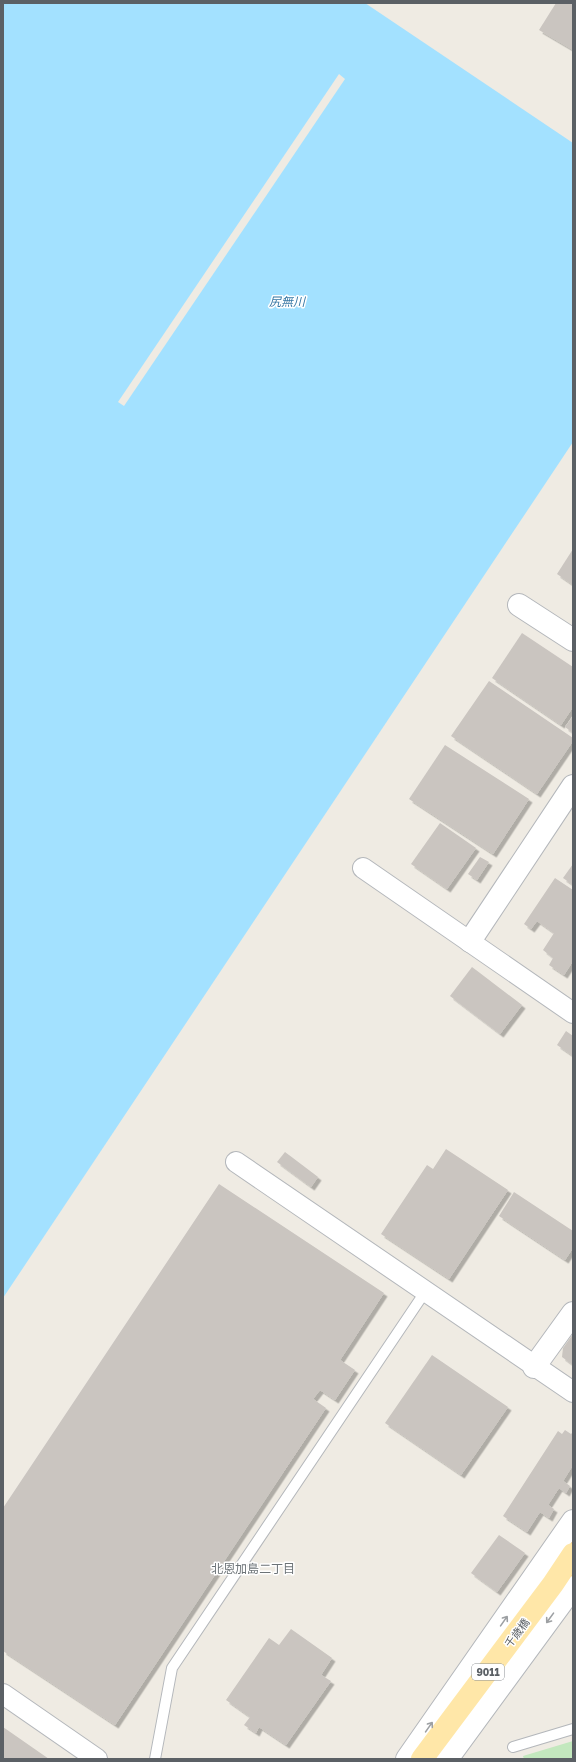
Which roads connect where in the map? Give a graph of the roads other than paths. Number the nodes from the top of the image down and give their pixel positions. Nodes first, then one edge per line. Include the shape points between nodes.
1 (519, 605) dead end
2 (573, 640) edge
3 (573, 786) edge
4 (364, 868) dead end
5 (470, 941) junction
6 (573, 1013) edge
7 (236, 1162) dead end
8 (425, 1292) junction
9 (573, 1313) edge
10 (534, 1367) junction
11 (573, 1392) edge
12 (573, 1522) edge
13 (573, 1554) edge
14 (563, 1585) edge
15 (3, 1694) edge
16 (573, 1729) edge
17 (513, 1747) dead end
18 (97, 1759) edge
19 (155, 1759) edge
20 (407, 1759) edge
21 (422, 1759) edge
22 (447, 1759) edge

1 - 2 street
3 - 5 street
4 - 5 street
5 - 6 street
7 - 8 street
8 - 10 street
8 - 19 lane via 172,1668
9 - 10 street
10 - 11 street
20 -> 12 street
13 - 14 main road, 千歳橋
14 - 21 main road, 千歳橋 / 9011
14 -> 22 street
15 - 18 street
16 - 17 lane

